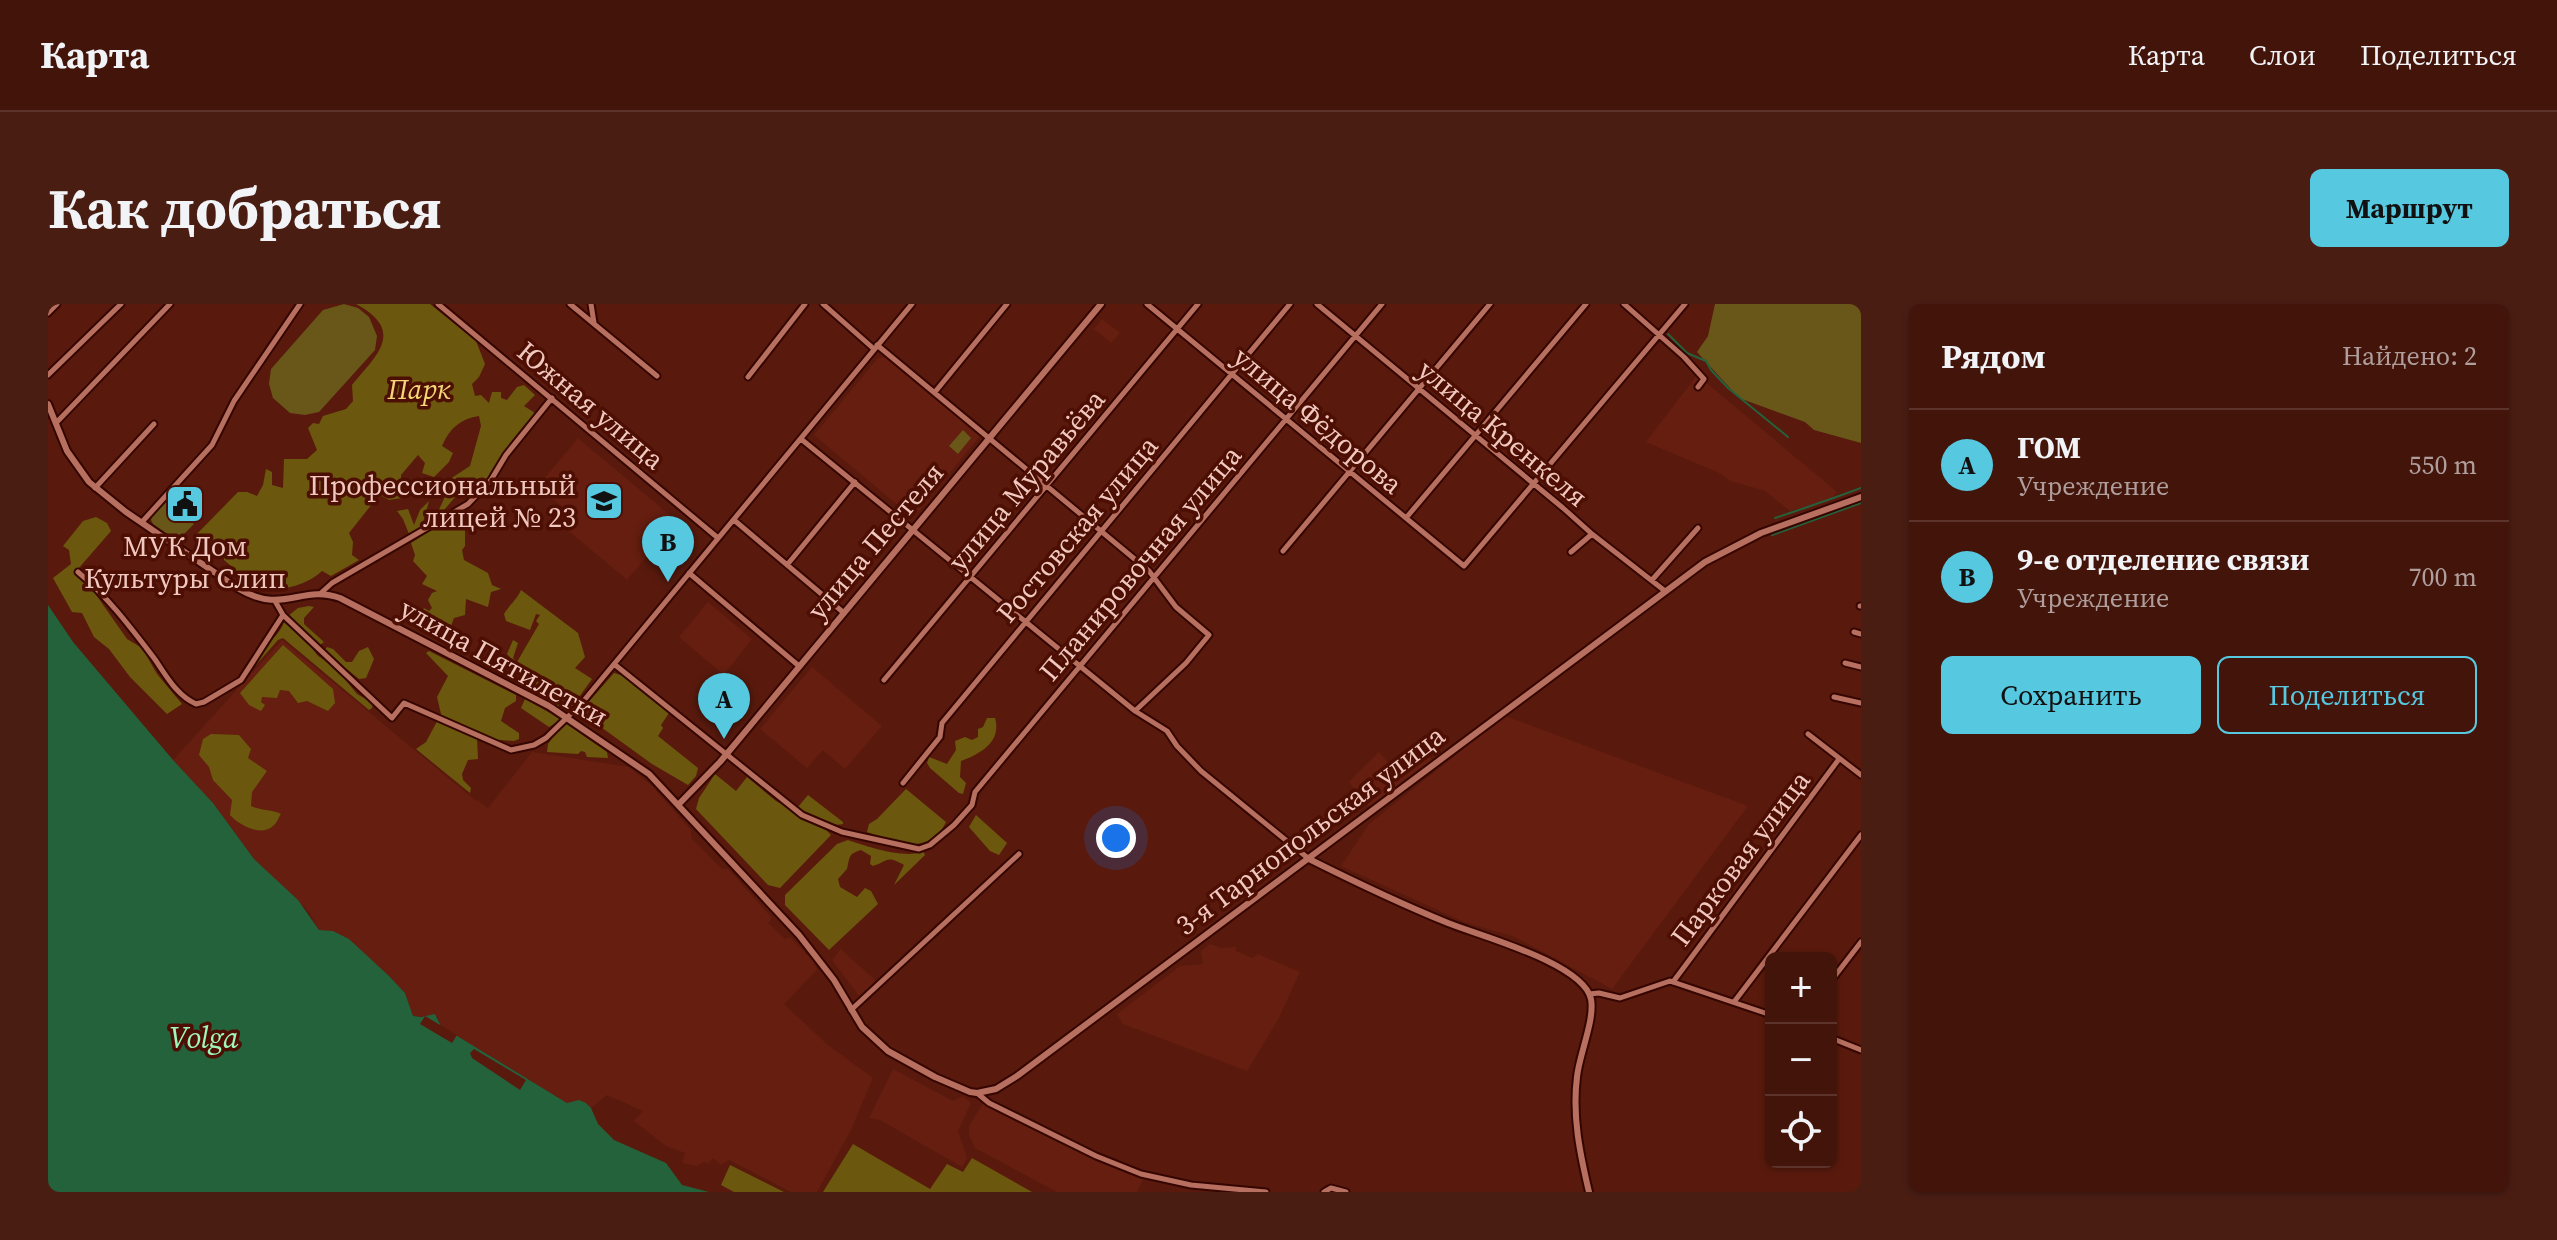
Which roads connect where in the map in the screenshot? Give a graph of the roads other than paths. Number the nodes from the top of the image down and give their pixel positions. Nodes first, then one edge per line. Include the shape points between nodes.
1 (57, 304) edge
2 (121, 304) edge
3 (170, 304) edge
4 (300, 304) edge
5 (438, 304) edge
6 (570, 304) edge
7 (591, 304) edge
8 (805, 304) edge
9 (823, 304) edge
10 (912, 304) edge
11 (1007, 304) edge
12 (1101, 304) edge
13 (1147, 304) edge
14 (1198, 304) edge
15 (1290, 304) edge
16 (1317, 304) edge
17 (1382, 304) edge
18 (1490, 304) edge
19 (1586, 304) edge
20 (1624, 304) edge
21 (1685, 304) edge
22 (48, 313) edge
23 (594, 324) junction
24 (1177, 329) junction
25 (1660, 334) junction
26 (1355, 336) junction
27 (876, 347) junction
28 (1232, 374) junction
29 (48, 375) edge
30 (657, 376) dead end
31 (748, 377) dead end
32 (1698, 387) dead end
33 (1418, 388) junction
34 (935, 392) junction
35 (552, 398) junction
36 (48, 404) edge
37 (1286, 419) junction
38 (56, 423) junction
39 (154, 424) dead end
40 (1477, 436) junction
41 (989, 438) junction
42 (801, 439) junction
43 (1349, 471) junction
44 (855, 482) junction
45 (1533, 483) junction
46 (1048, 487) junction
47 (95, 488) junction
48 (1861, 497) edge
49 (1406, 518) junction
50 (734, 520) junction
51 (142, 522) junction
52 (913, 528) junction
53 (1698, 528) dead end
54 (1102, 532) junction
55 (1592, 534) junction
56 (718, 538) junction
57 (1283, 551) dead end
58 (1571, 552) dead end
59 (787, 565) junction
60 (78, 572) dead end
61 (689, 573) junction
62 (972, 576) junction
63 (1153, 578) junction
64 (1652, 580) junction
65 (1665, 591) junction
66 (321, 593) junction
67 (275, 601) junction
68 (844, 613) junction
69 (283, 615) junction
70 (1027, 621) junction
71 (1845, 663) dead end
72 (614, 664) junction
73 (799, 666) junction
74 (1080, 666) junction
75 (1861, 667) edge
76 (884, 680) dead end
77 (1834, 697) dead end
78 (1861, 703) edge
79 (1135, 711) junction
80 (566, 716) junction
81 (1808, 734) dead end
82 (726, 754) junction
83 (1839, 759) junction
84 (1861, 775) edge
85 (903, 783) dead end
86 (679, 804) junction
87 (1861, 835) edge
88 (1019, 854) dead end
89 (1309, 859) junction
90 (1861, 942) edge
91 (1837, 973) edge
92 (1672, 981) junction
93 (1589, 994) junction
94 (1734, 1002) junction
95 (851, 1010) junction
96 (1765, 1013) edge
97 (1837, 1040) edge
98 (1860, 1048) edge
99 (977, 1093) junction
100 (1266, 1192) edge
101 (1324, 1192) edge
102 (1346, 1192) edge
103 (1589, 1192) edge

1 - 22 street
2 - 29 street
3 - 38 street
4 - 51 street via 234,401 212,445
5 - 35 street, Южная улица
6 - 23 street
7 - 23 street
8 - 31 street
9 - 27 street
10 - 27 street
11 - 34 street
12 - 41 main road, улица Пестеля
13 - 24 street, улица Фёдорова
14 - 24 street, улица Муравьёва
15 - 28 street, Ростовская улица
16 - 26 street, улица Кренкеля
17 - 26 street, Планировочная улица
18 - 33 street
19 - 40 street
20 - 25 street
21 - 25 street
23 - 30 street
24 - 28 street, улица Фёдорова
24 - 46 street, улица Муравьёва
25 - 32 street via 1704,379
25 - 45 street
26 - 33 street, улица Кренкеля
26 - 37 street, Планировочная улица
27 - 34 street
27 - 42 street
28 - 37 street, улица Фёдорова
28 - 54 street, Ростовская улица
33 - 40 street, улица Кренкеля
33 - 43 street
34 - 41 street
35 - 56 street, Южная улица
35 - 66 street via 468,504
36 - 38 main road
37 - 43 street, улица Фёдорова
37 - 63 street, Планировочная улица
38 - 47 main road via 73,463
39 - 47 street
40 - 45 street, улица Кренкеля
40 - 49 street
41 - 46 street
41 - 52 main road, улица Пестеля
42 - 44 street
42 - 50 street
43 - 49 street, улица Фёдорова
43 - 57 street
44 - 52 street
44 - 59 street
45 - 49 street, улица Фёдорова via 1464,566
45 - 55 street, улица Кренкеля
46 - 54 street
46 - 62 street, улица Муравьёва
47 - 51 main road
48 - 65 main road, 3-я Тарнопольская улица via 1741,541
50 - 56 street
50 - 59 street
51 - 67 main road via 239,589
52 - 62 street
52 - 68 main road, улица Пестеля
53 - 64 street
54 - 63 street
54 - 70 street, Ростовская улица
55 - 58 street
55 - 64 street, улица Кренкеля
56 - 61 street
59 - 68 street
60 - 69 street via 181,695 196,704 245,676
61 - 72 street
61 - 73 street
62 - 70 street
62 - 76 street, улица Муравьёва
63 - 74 street, Планировочная улица
63 - 79 street via 1209,635
64 - 65 street, улица Кренкеля
65 - 89 main road, 3-я Тарнопольская улица
66 - 67 main road
66 - 80 main road, улица Пятилетки via 346,601
67 - 69 street
68 - 73 main road, улица Пестеля
69 - 80 street via 392,718 404,703 511,750 546,738
70 - 74 street
70 - 85 street, Ростовская улица via 942,723 940,737
71 - 75 street
72 - 80 street
72 - 82 street
73 - 82 main road, улица Пестеля
74 - 79 street
74 - 82 street, Планировочная улица via 975,792 972,805 919,849 802,815
77 - 78 street
79 - 89 street via 1167,731 1201,771
80 - 86 main road, улица Пятилетки via 640,767
81 - 83 street
82 - 86 main road, улица Пестеля
83 - 84 street
83 - 92 street, Парковая улица
86 - 95 main road, улица Пятилетки via 810,948
87 - 94 street
88 - 95 street
89 - 93 main road via 1449,924 1526,951 1568,973
89 - 99 main road, 3-я Тарнопольская улица via 1009,1082
90 - 91 street
92 - 93 street via 1620,998
92 - 94 street
93 - 103 main road via 1591,1014 1579,1059 1575,1109
94 - 96 street
95 - 99 main road, улица Пятилетки via 897,1057
97 - 98 street
99 - 100 street via 1128,1170 1191,1185
101 - 102 street

